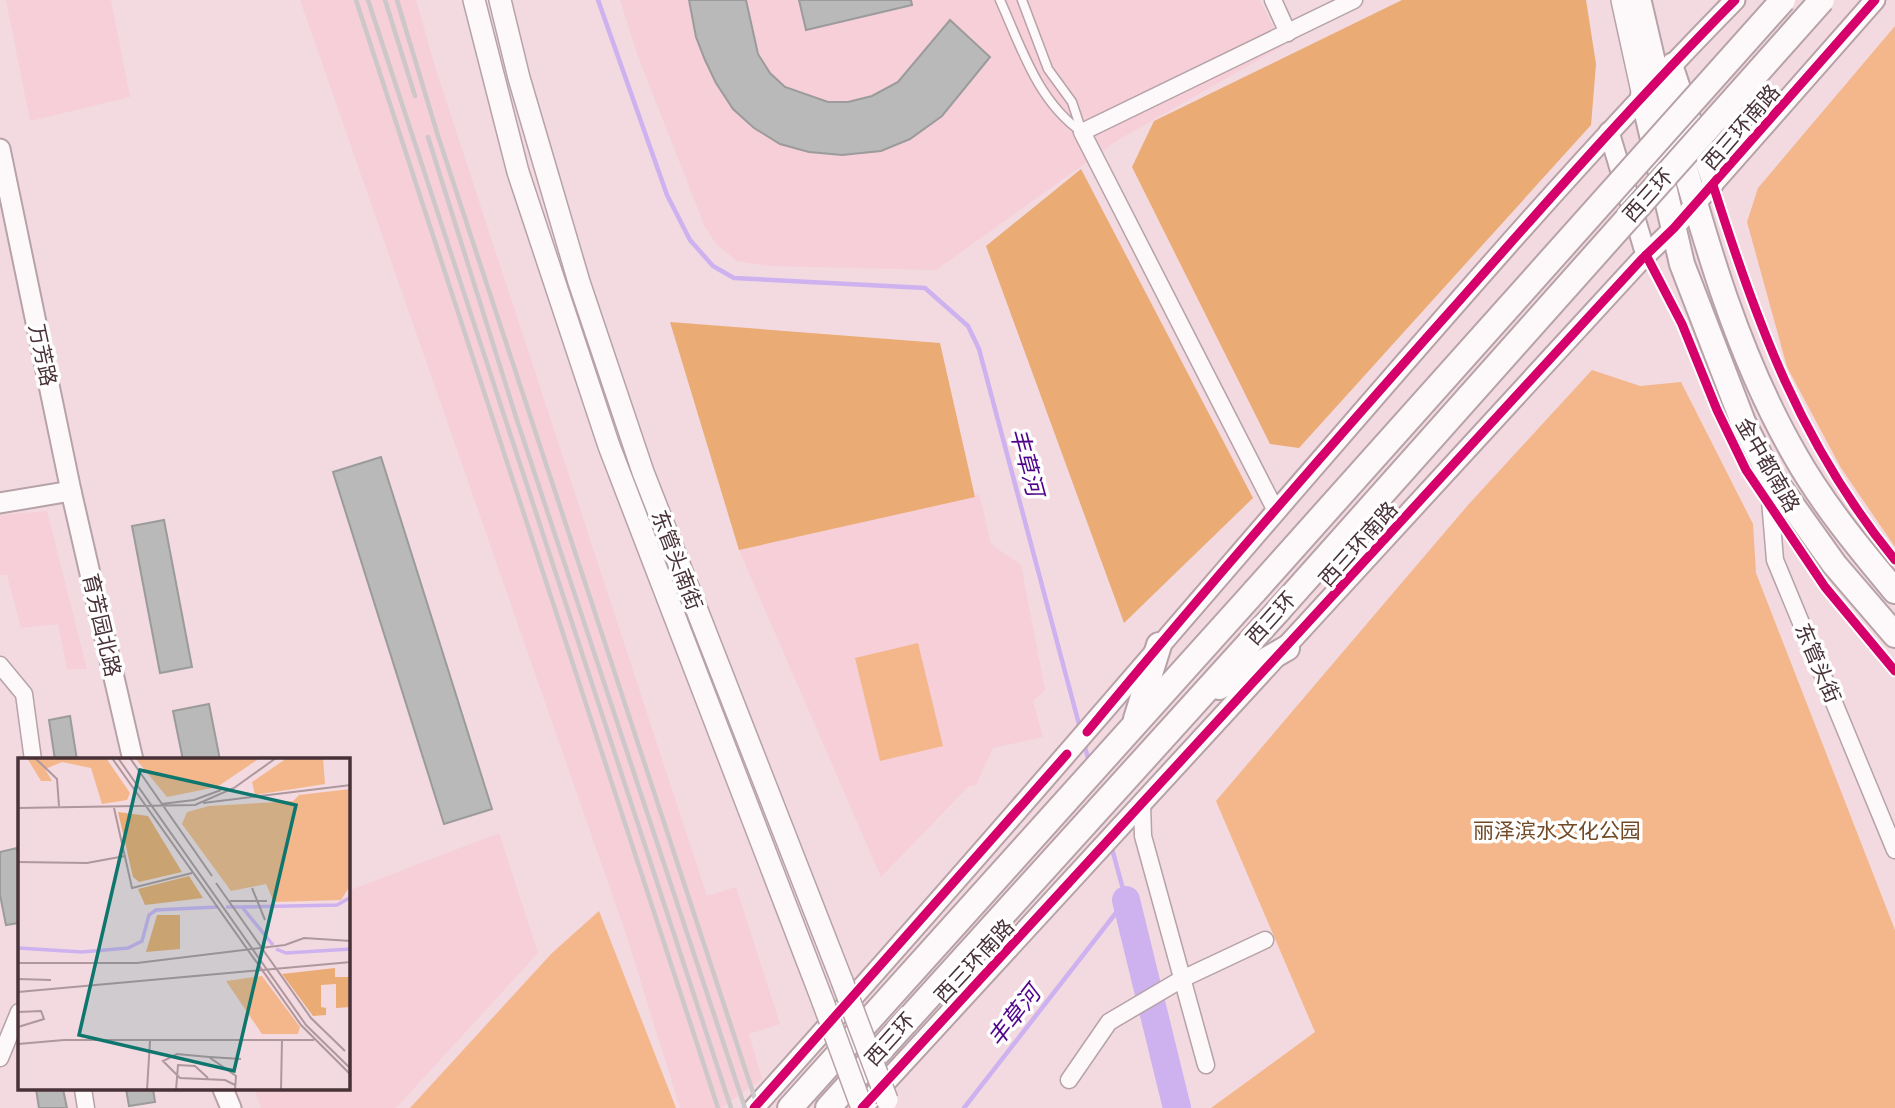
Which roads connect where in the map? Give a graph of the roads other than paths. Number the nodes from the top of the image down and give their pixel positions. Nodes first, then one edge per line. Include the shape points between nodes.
1 (474, 0) edge
2 (500, 0) edge
3 (1000, 0) edge
4 (1022, 0) edge
5 (1273, 0) edge
6 (1354, 0) edge
7 (1622, 0) edge
8 (1641, 0) edge
9 (1735, 0) edge
10 (1783, 0) edge
11 (1822, 0) edge
12 (1875, 0) edge
13 (1288, 33) junction
14 (1666, 70) junction
15 (1643, 96) junction
16 (1082, 132) junction
17 (1609, 132) junction
18 (0, 149) edge
19 (1713, 185) junction
20 (1696, 204) junction
21 (1674, 228) junction
22 (1646, 255) junction
23 (1767, 470) junction
24 (71, 491) junction
25 (0, 503) edge
26 (1276, 511) junction
27 (1895, 591) edge
28 (1895, 635) edge
29 (1159, 645) junction
30 (1287, 648) junction
31 (0, 665) edge
32 (1197, 700) junction
33 (1133, 726) junction
34 (33, 758) edge
35 (133, 758) edge
36 (1142, 804) junction
37 (1895, 850) edge
38 (1265, 940) dead end
39 (1182, 979) junction
40 (18, 1014) edge
41 (0, 1058) edge
42 (1206, 1065) dead end
43 (1069, 1080) dead end
44 (83, 1090) edge
45 (223, 1090) edge
46 (888, 1104) edge
47 (86, 1108) edge
48 (231, 1108) edge
49 (754, 1108) edge
50 (790, 1108) edge
51 (828, 1108) edge
52 (862, 1108) edge

1 - 52 main road, 东管头南街, bridge via 518,172 609,446
2 - 46 main road, 东管头南街, bridge via 579,282 643,472
3 - 16 lane via 1037,82 1065,121
4 - 16 lane via 1048,69 1072,102
5 - 13 street
6 - 13 street
7 - 15 main road
8 - 14 street
9 - 14 street
10 - 33 main road, 西三环, bridge
11 - 32 main road, 西三环, bridge
12 - 19 street, 西三环南路
13 - 16 street
14 - 15 street
14 - 19 street
14 - 20 main road, 金中都南路
15 - 17 street
15 - 21 main road, 金中都南路
16 - 26 street
17 - 22 street
17 - 26 street
18 - 24 street, 万芳路
19 - 20 street, 西三环南路
20 - 21 street, 西三环南路
20 - 27 main road, 金中都南路 via 1740,341 1770,410 1827,502
21 - 22 street, 西三环南路
21 - 23 main road, 金中都南路 via 1682,264 1718,363
22 - 30 street, 西三环南路
23 - 28 main road, 金中都南路 via 1834,564
23 - 37 street, 东管头街 via 1775,560
24 - 25 street
24 - 35 street, 育芳园北路
26 - 29 street
29 - 33 main road
29 - 49 street
30 - 32 main road
30 - 36 street, 西三环南路
31 - 34 street via 24,694
32 - 51 main road, 西三环
33 - 50 main road, 西三环
36 - 39 street via 1143,836
36 - 52 street, 西三环南路
38 - 39 street
39 - 42 street
39 - 43 street via 1109,1022
40 - 41 street
44 - 47 street
45 - 48 street

